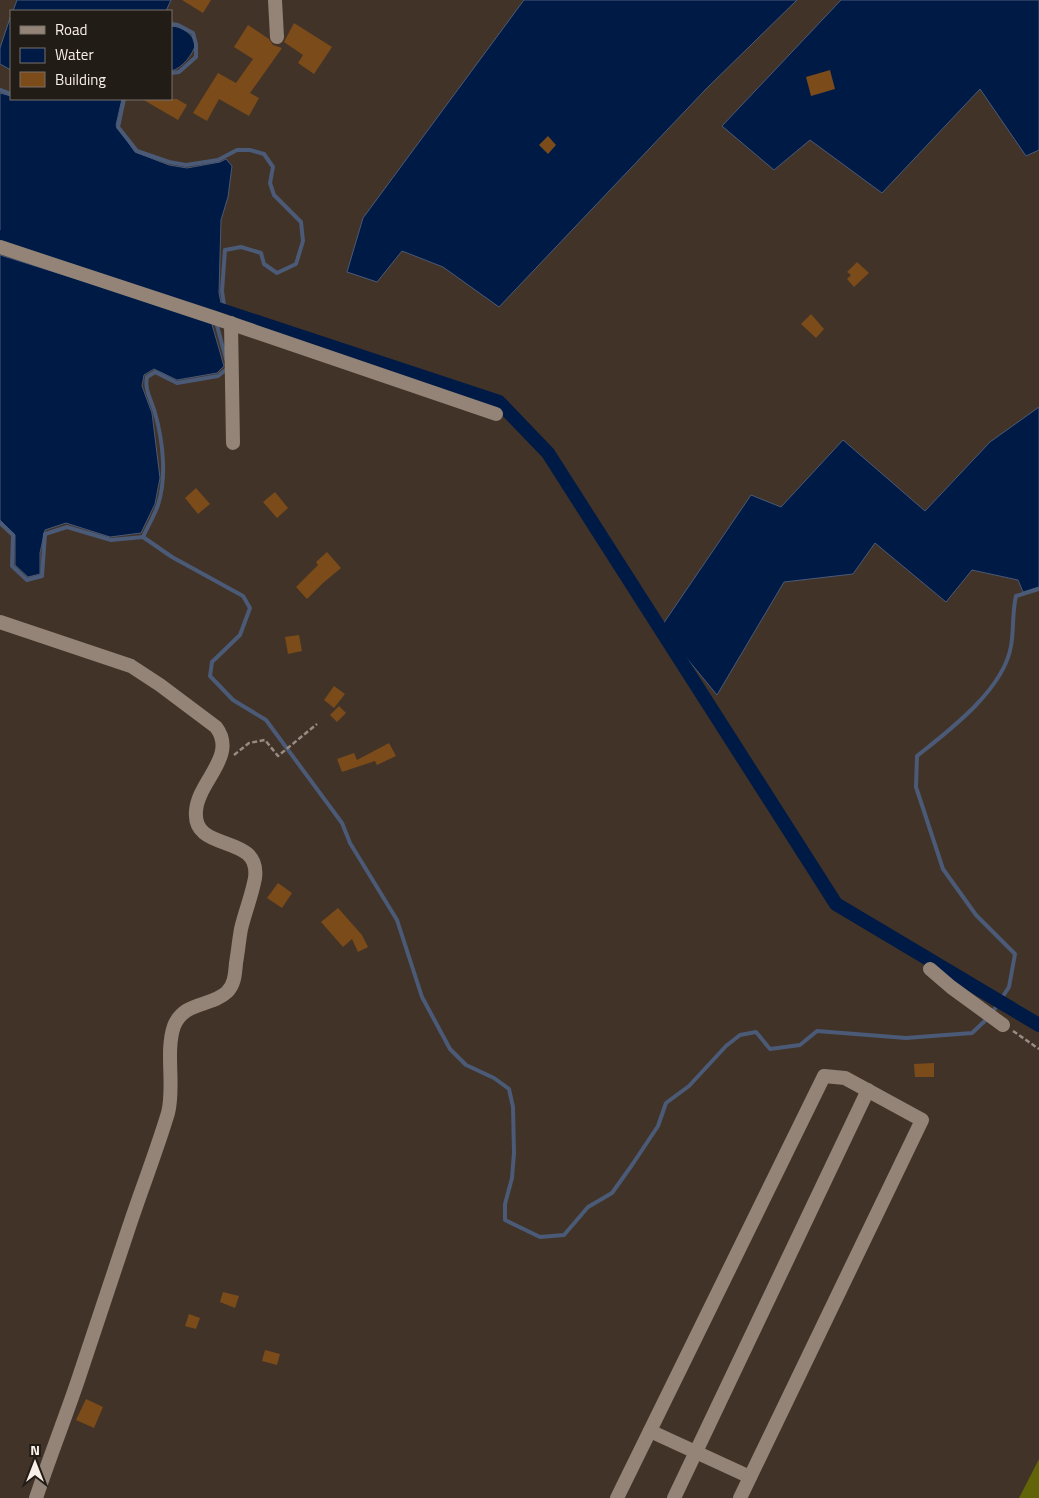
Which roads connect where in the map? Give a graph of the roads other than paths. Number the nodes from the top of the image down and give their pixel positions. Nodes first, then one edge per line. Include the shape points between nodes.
1 (275, 0) edge
2 (277, 37) dead end
3 (0, 247) edge
4 (222, 320) junction
5 (496, 414) dead end
6 (233, 443) dead end
7 (0, 622) edge
8 (930, 969) dead end
9 (1003, 1025) road end
10 (868, 1090) junction
11 (650, 1431) junction
12 (696, 1452) junction
13 (750, 1476) junction
14 (36, 1498) edge
15 (617, 1498) edge
16 (674, 1498) edge
17 (740, 1498) edge

1 - 2 street
3 - 4 street
4 - 5 street
4 - 6 street
7 - 14 street via 130,666 216,727 224,742 197,802 197,824 204,834 244,850 255,866 234,981 220,998 179,1015 174,1027 168,1110
8 - 9 street
10 - 11 street via 845,1078 824,1076
10 - 12 street
10 - 13 street via 922,1120
11 - 12 street
11 - 15 street
12 - 13 street
12 - 16 street
13 - 17 street

